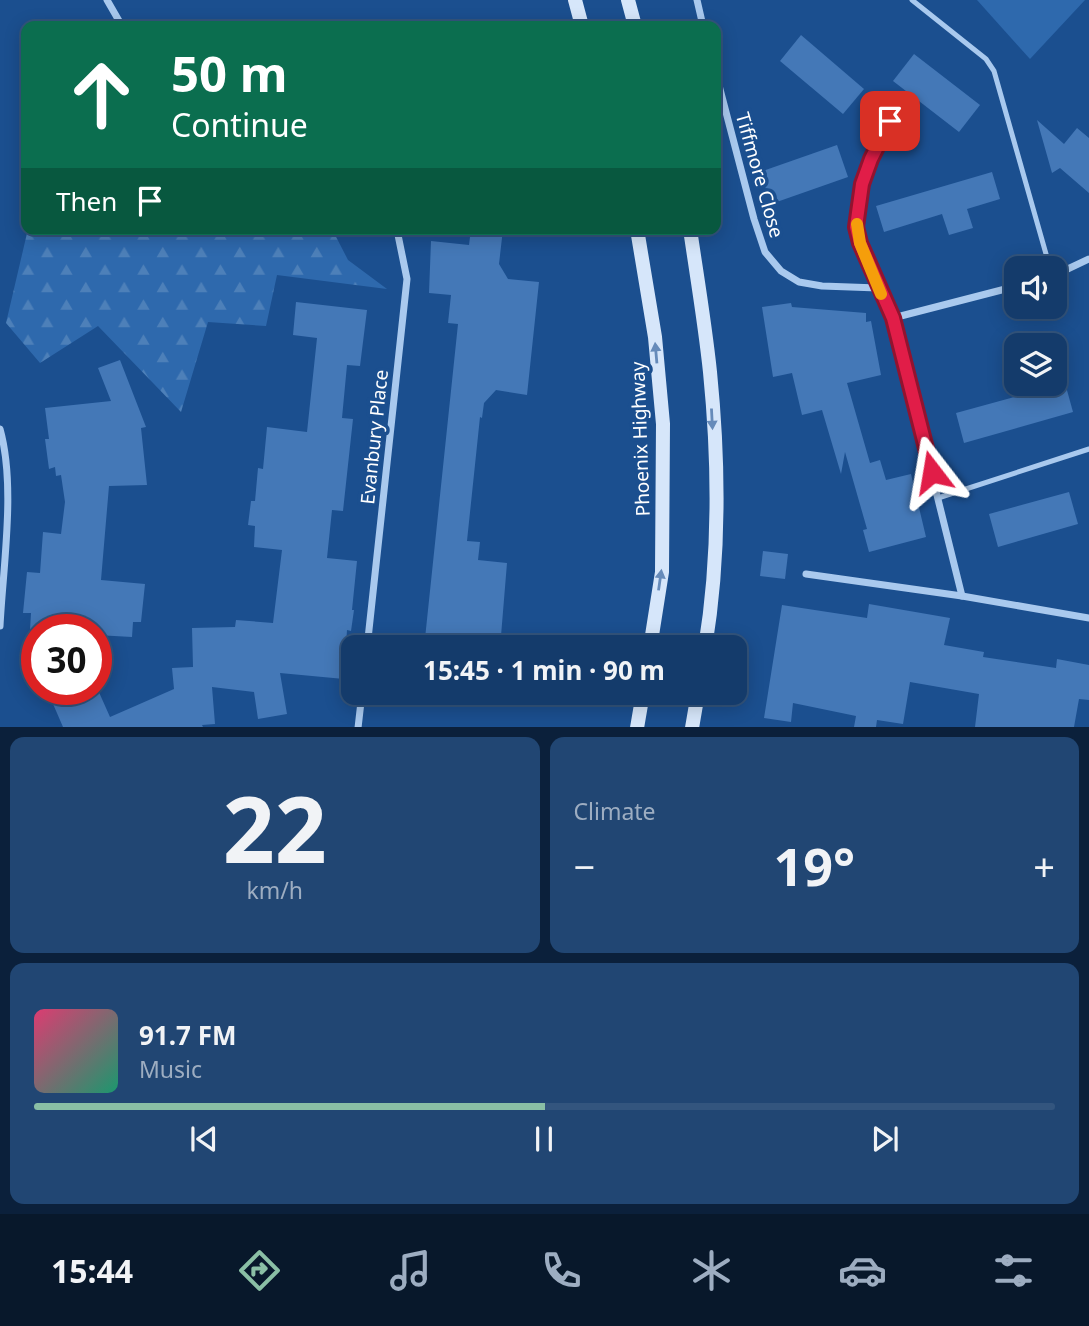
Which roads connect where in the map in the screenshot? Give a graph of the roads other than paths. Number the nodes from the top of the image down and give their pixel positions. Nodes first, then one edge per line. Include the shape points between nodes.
1 (107, 0) edge
2 (575, 0) edge
3 (628, 0) edge
4 (696, 0) edge
5 (912, 0) edge
6 (119, 21) edge
7 (581, 21) edge
8 (634, 21) edge
9 (702, 21) edge
10 (721, 93) edge
11 (890, 121) dead end
12 (398, 235) edge
13 (638, 235) edge
14 (691, 235) edge
15 (1047, 256) edge
16 (1089, 259) edge
17 (1067, 269) edge
18 (878, 288) junction
19 (1004, 289) edge
20 (893, 318) junction
21 (0, 429) edge
22 (1089, 449) edge
23 (938, 498) junction
24 (806, 574) dead end
25 (962, 596) junction
26 (1089, 618) edge
27 (0, 626) edge
28 (368, 635) edge
29 (652, 635) edge
30 (707, 635) edge
31 (361, 705) edge
32 (641, 705) edge
33 (696, 705) edge
34 (358, 727) edge
35 (637, 727) edge
36 (692, 727) edge

1 - 6 street
2 - 7 main road
3 - 8 main road
4 - 9 street
5 - 15 lane via 986,59 994,71
10 - 18 street, Tiffmore Close via 765,252 781,271 799,282
11 - 18 street via 871,159 856,227
12 - 28 street, Evanbury Place via 407,279
29 -> 13 main road, Phoenix Highway via 662,572 663,424
14 -> 30 main road via 710,372 714,458 716,531
16 - 17 street
18 - 20 street
19 - 20 street
20 - 23 street
21 - 27 street via 7,500
22 - 23 lane
23 - 25 street
24 - 25 street
25 - 26 street
31 - 34 street
32 - 35 main road
33 - 36 main road

